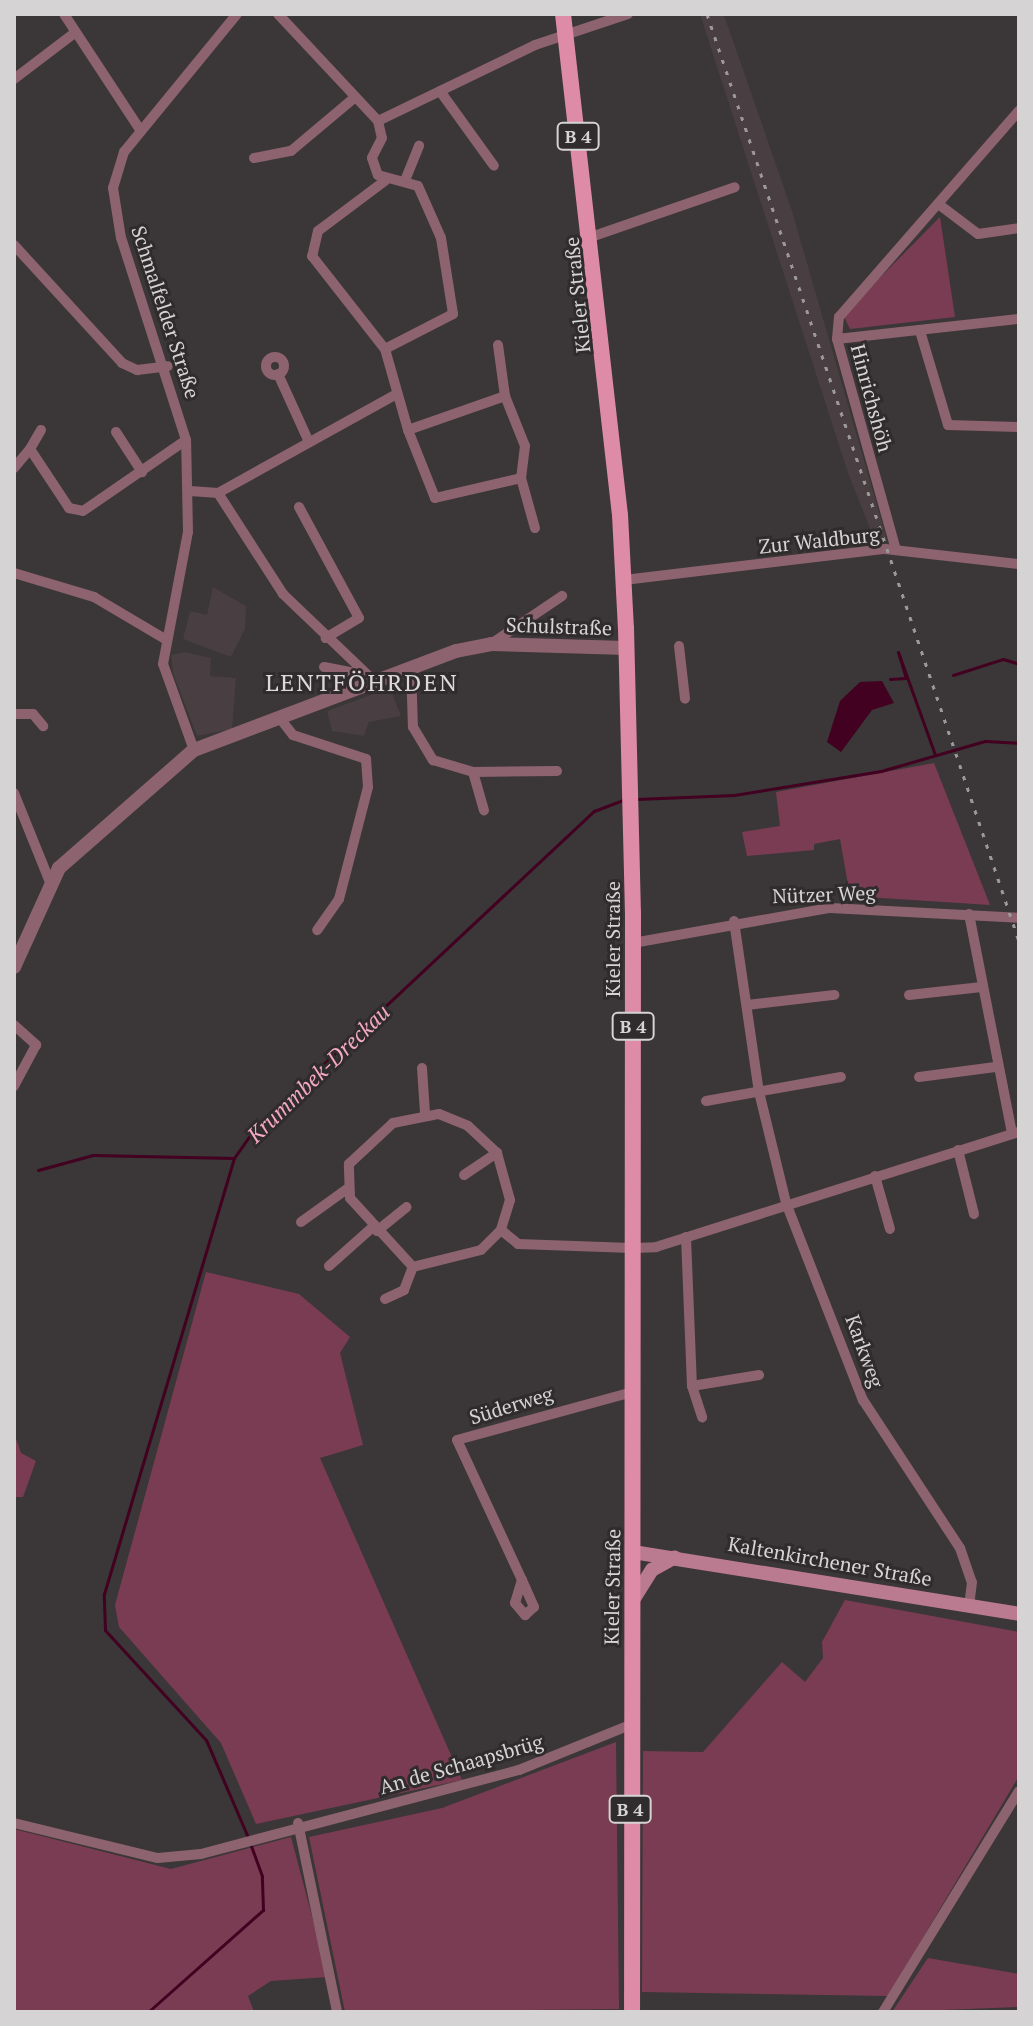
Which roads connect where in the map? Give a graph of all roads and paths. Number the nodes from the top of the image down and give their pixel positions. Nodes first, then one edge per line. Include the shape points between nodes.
1 (64, 14) edge
2 (237, 14) edge
3 (278, 14) edge
4 (563, 14) edge
5 (628, 14) edge
6 (73, 34) junction
7 (566, 35) junction
8 (14, 79) edge
9 (440, 91) junction
10 (353, 99) junction
11 (1019, 111) edge
12 (378, 121) junction
13 (141, 131) junction
14 (419, 146) dead end
15 (254, 158) dead end
16 (494, 166) dead end
17 (406, 178) junction
18 (386, 180) junction
19 (735, 187) dead end
20 (941, 206) junction
21 (1019, 228) edge
22 (591, 237) junction
23 (14, 245) edge
24 (1019, 319) edge
25 (920, 331) junction
26 (837, 339) junction
27 (498, 345) dead end
28 (385, 349) junction
29 (168, 366) junction
30 (278, 374) dead end
31 (395, 395) junction
32 (505, 396) junction
33 (1019, 427) edge
34 (41, 430) dead end
35 (408, 430) junction
36 (116, 432) dead end
37 (186, 440) junction
38 (309, 442) junction
39 (30, 449) junction
40 (14, 468) edge
41 (142, 472) junction
42 (521, 478) junction
43 (190, 491) junction
44 (218, 493) junction
45 (299, 507) dead end
46 (535, 528) dead end
47 (896, 550) junction
48 (1019, 564) edge
49 (14, 573) edge
50 (624, 580) junction
51 (562, 596) dead end
52 (326, 638) junction
53 (165, 639) junction
54 (491, 644) junction
55 (679, 646) dead end
56 (626, 648) junction
57 (324, 667) dead end
58 (411, 668) junction
59 (372, 679) junction
60 (685, 699) dead end
61 (14, 714) edge
62 (282, 721) junction
63 (43, 726) dead end
64 (194, 750) junction
65 (557, 771) dead end
66 (473, 772) junction
67 (14, 793) edge
68 (484, 810) dead end
69 (28, 840) junction
70 (14, 843) edge
71 (50, 882) junction
72 (969, 914) junction
73 (1019, 918) edge
74 (734, 921) junction
75 (317, 930) dead end
76 (633, 943) junction
77 (14, 967) edge
78 (982, 987) junction
79 (834, 995) dead end
80 (909, 995) dead end
81 (747, 1005) junction
82 (14, 1025) edge
83 (995, 1067) junction
84 (422, 1068) dead end
85 (841, 1077) dead end
86 (919, 1077) dead end
87 (14, 1086) edge
88 (759, 1092) junction
89 (706, 1101) dead end
90 (425, 1113) junction
91 (1015, 1133) edge
92 (958, 1150) junction
93 (497, 1153) junction
94 (464, 1175) dead end
95 (875, 1176) junction
96 (347, 1189) junction
97 (786, 1203) junction
98 (407, 1207) dead end
99 (974, 1214) dead end
100 (301, 1222) dead end
101 (375, 1229) junction
102 (890, 1229) dead end
103 (501, 1230) junction
104 (686, 1237) junction
105 (632, 1248) junction
106 (329, 1266) dead end
107 (413, 1267) junction
108 (385, 1299) dead end
109 (759, 1375) dead end
110 (692, 1386) junction
111 (632, 1392) junction
112 (702, 1417) dead end
113 (633, 1552) junction
114 (676, 1557) junction
115 (522, 1580) dead end
116 (969, 1605) junction
117 (631, 1606) junction
118 (1019, 1614) edge
119 (630, 1725) junction
120 (1019, 1791) edge
121 (14, 1823) edge
122 (298, 1823) junction
123 (337, 2012) edge
124 (632, 2012) edge
125 (883, 2012) edge

1 - 6 street
2 - 13 street, Schmalfelder Straße
3 - 10 street
4 - 7 main road, Kieler Straße / B 4
5 - 7 street
6 - 8 street
6 - 13 street
7 - 9 street
7 - 22 main road, Kieler Straße / B 4
9 - 12 street
9 - 16 street
10 - 12 street
10 - 15 street via 291,151
11 - 20 street
12 - 18 street via 382,138 372,158
13 - 29 street, Schmalfelder Straße via 117,166 114,206
14 - 17 street
17 - 18 street
17 - 28 street via 433,215 453,314
18 - 28 street via 312,240 312,256 339,299
19 - 22 street
20 - 21 street via 978,234
20 - 26 street via 842,312
22 - 50 main road, Kieler Straße / B 4
23 - 29 street via 122,363 137,370
24 - 25 street, Hinrichshöh
25 - 26 street, Hinrichshöh
25 - 33 street via 948,425
26 - 47 street, Hinrichshöh
27 - 32 street
28 - 31 street
29 - 37 street, Schmalfelder Straße
30 - 38 street
31 - 35 street
31 - 38 street
32 - 35 street
32 - 42 street via 525,446
34 - 39 street
35 - 42 street via 435,498
36 - 41 street
37 - 41 street
37 - 43 street, Schmalfelder Straße
38 - 44 street
39 - 40 street
39 - 41 street via 69,508 83,511
42 - 46 street
43 - 44 street
43 - 53 street, Schmalfelder Straße
44 - 52 street via 283,594
45 - 52 street via 359,618
47 - 48 street, Zur Waldburg
47 - 50 street, Zur Waldburg
49 - 53 street via 94,597
50 - 56 main road, Kieler Straße / B 4
51 - 54 street, Schulstraße
52 - 59 street
53 - 64 street, Schmalfelder Straße via 166,677
54 - 56 street, Schulstraße
54 - 58 street, Schulstraße
55 - 60 street
56 - 76 main road, Kieler Straße / B 4
57 - 59 street
58 - 59 street, Schulstraße
58 - 66 street via 421,751
59 - 62 street, Schulstraße
61 - 63 street via 33,714
62 - 64 street, Schulstraße
62 - 75 street via 293,735 366,759 368,787 339,899
64 - 71 street, Schulstraße
65 - 66 street
66 - 68 street
67 - 69 street
69 - 70 street
69 - 71 street
71 - 77 street, Schulstraße
72 - 73 street, Nützer Weg
72 - 74 street, Nützer Weg via 830,908
72 - 78 street
74 - 76 street, Nützer Weg
74 - 81 street, Karkweg
76 - 105 main road, Kieler Straße / B 4
78 - 80 street
78 - 83 street
79 - 81 street
81 - 88 street, Karkweg
82 - 87 street via 36,1045
83 - 86 street
83 - 91 street
84 - 90 street
85 - 88 street
88 - 89 street
88 - 97 street, Karkweg
90 - 93 street via 468,1126
90 - 96 street via 393,1123 357,1153
91 - 92 street
92 - 95 street
92 - 99 street
93 - 94 street
93 - 103 street via 510,1200
95 - 97 street
95 - 102 street
96 - 100 street
96 - 101 street
97 - 104 street
97 - 116 street, Karkweg via 863,1400 960,1548 972,1582
98 - 101 street
101 - 106 street
101 - 107 street
103 - 105 street via 531,1249
103 - 107 street via 481,1250
104 - 105 street
104 - 110 street
105 - 111 main road, Kieler Straße / B 4
107 - 108 street via 404,1290
109 - 110 street
110 - 112 street
111 - 113 main road, Kieler Straße / B 4
111 - 115 street, Süderweg via 457,1440
113 - 114 main road, Kaltenkirchener Straße
113 - 117 main road, Kieler Straße / B 4
114 - 116 main road, Kaltenkirchener Straße
114 - 117 main road via 652,1570
116 - 118 main road, Kaltenkirchener Straße
117 - 119 main road, Kieler Straße / B 4
119 - 122 street, An de Schaapsbrüg via 519,1770
119 - 124 main road, Kieler Straße / B 4
120 - 125 street
121 - 122 street, An de Schaapsbrüg via 158,1858 201,1854
122 - 123 street

